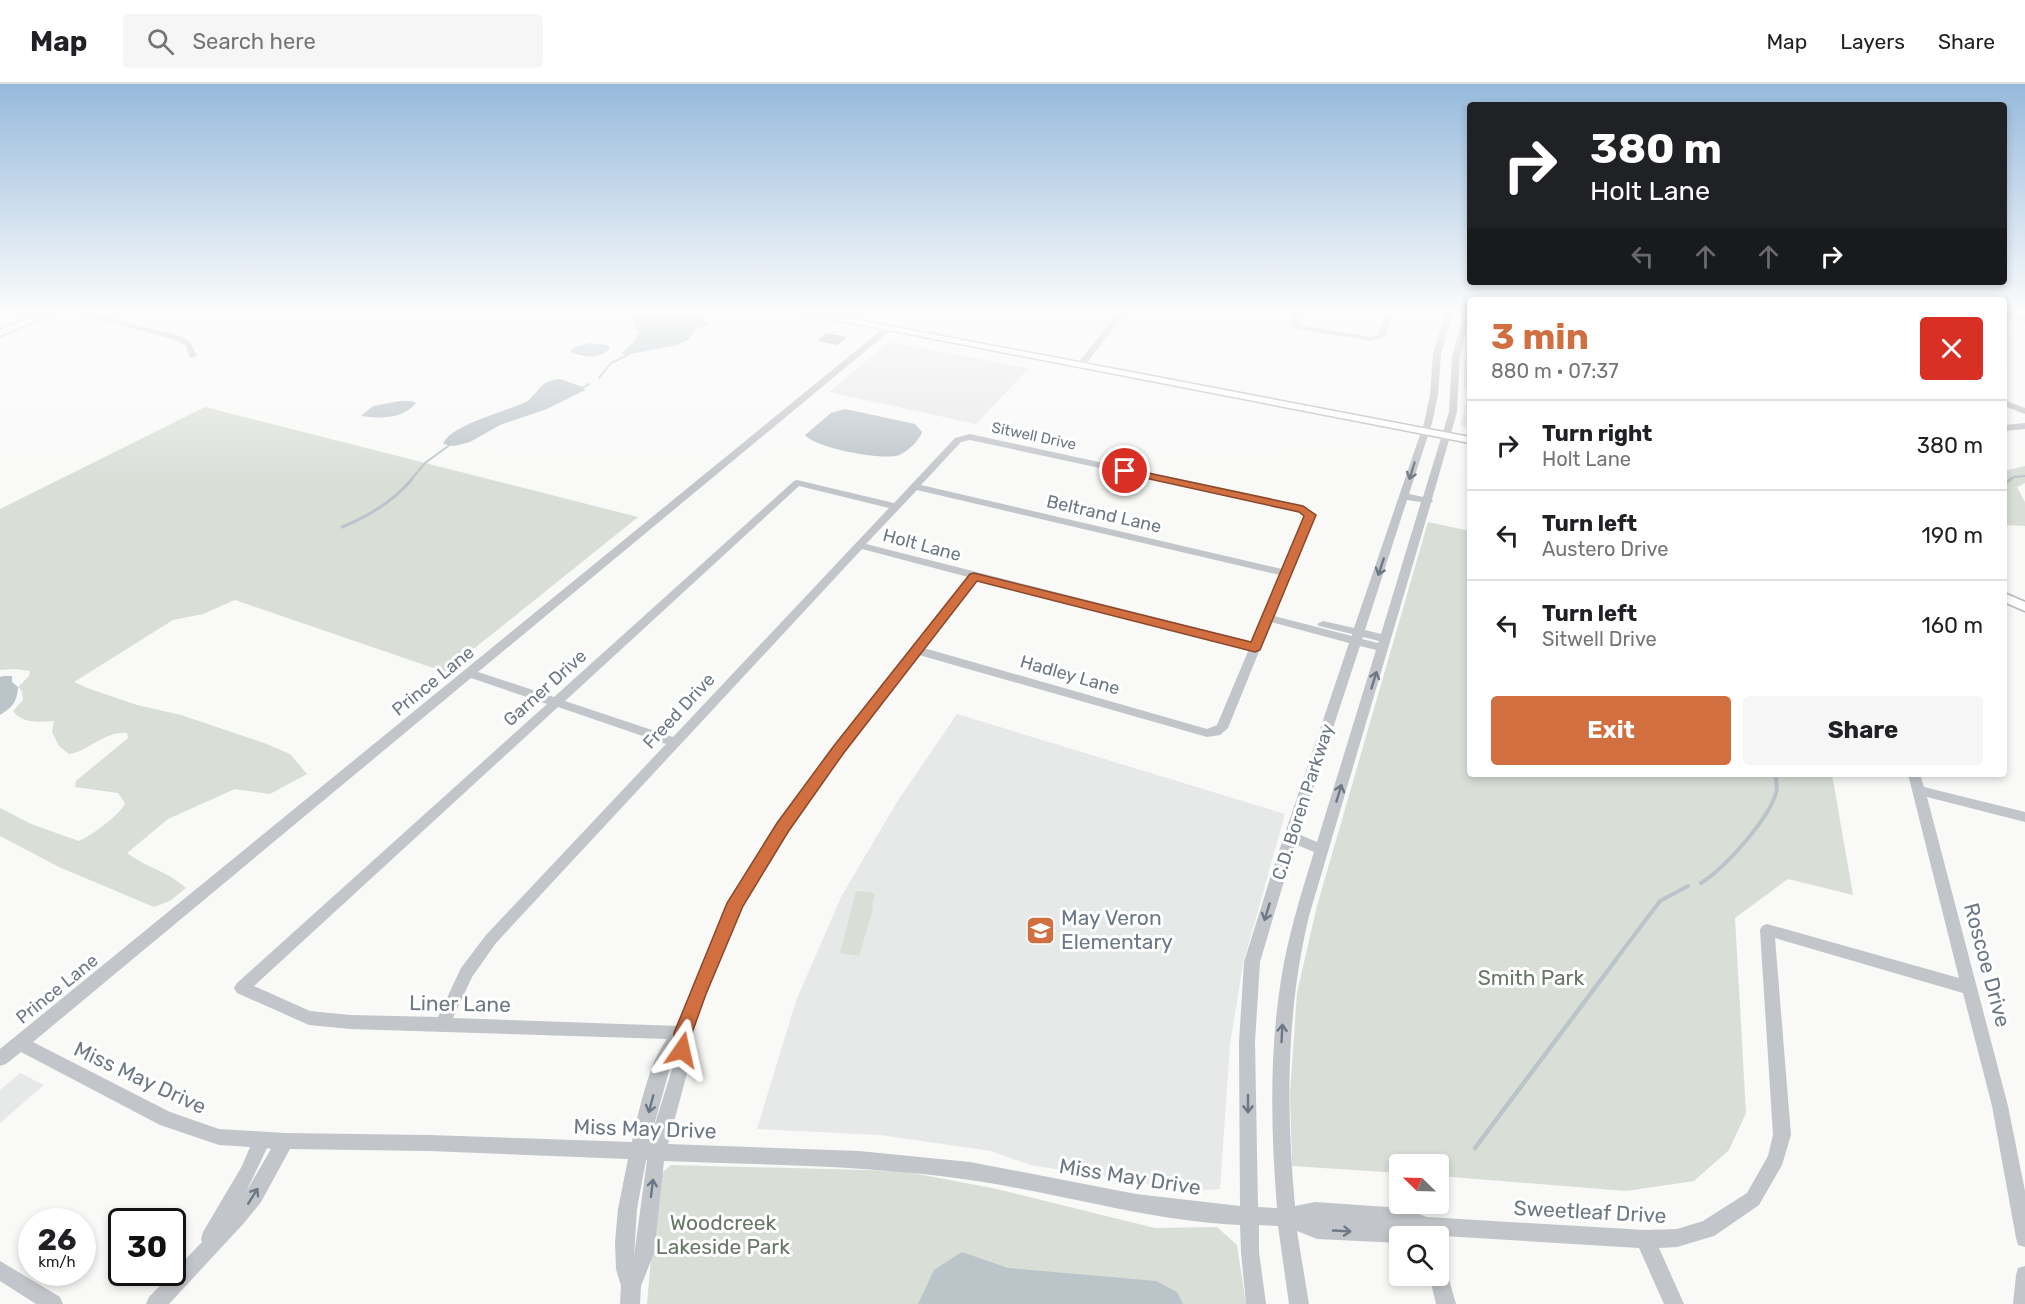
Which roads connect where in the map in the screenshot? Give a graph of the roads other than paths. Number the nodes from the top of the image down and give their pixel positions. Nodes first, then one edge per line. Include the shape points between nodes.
1 (839, 370) edge
2 (1101, 370) edge
3 (1436, 370) edge
4 (1455, 370) edge
5 (2007, 404) edge
6 (2025, 411) edge
7 (2025, 426) edge
8 (2007, 428) edge
9 (1425, 431) junction
10 (1447, 435) junction
11 (963, 437) joint
12 (1467, 439) edge
13 (914, 486) junction
14 (1404, 496) junction
15 (1428, 501) junction
16 (895, 506) junction
17 (858, 545) junction
18 (1286, 573) junction
19 (974, 576) junction
20 (2007, 598) edge
21 (2025, 606) edge
22 (1269, 615) junction
23 (1358, 637) junction
24 (1384, 644) junction
25 (1255, 647) junction
26 (916, 650) junction
27 (471, 674) junction
28 (556, 702) junction
29 (675, 742) junction
30 (1916, 782) edge
31 (2025, 817) edge
32 (1291, 837) junction
33 (1322, 849) junction
34 (242, 988) joint
35 (1969, 988) junction
36 (442, 1025) junction
37 (683, 1033) junction
38 (19, 1043) junction
39 (0, 1059) edge
40 (262, 1140) junction
41 (285, 1141) junction
42 (639, 1151) junction
43 (657, 1152) junction
44 (1249, 1216) junction
45 (1286, 1217) junction
46 (1449, 1232) edge
47 (1389, 1233) edge
48 (1645, 1239) junction
49 (2025, 1239) edge
50 (201, 1256) junction
51 (0, 1270) edge
52 (2025, 1275) edge
53 (1442, 1286) edge
54 (631, 1295) edge
55 (53, 1304) edge
56 (156, 1304) edge
57 (1256, 1304) edge
58 (1299, 1304) edge
59 (1446, 1304) edge
60 (1674, 1304) edge
61 (2023, 1304) edge

1 - 27 street, Prince Lane
2 - 9 main road
3 - 9 street, C.D. Boren Parkway
4 - 10 street, C.D. Boren Parkway via 1453,412
5 - 6 street
7 - 8 street
9 - 10 main road
9 -> 14 street, C.D. Boren Parkway
10 - 12 main road
10 - 15 street, C.D. Boren Parkway
11 - 13 street, Freed Drive
11 - 18 street, Sitwell Drive via 1308,512
13 - 16 street, Freed Drive
13 - 18 street, Beltrand Lane
14 - 15 street
14 -> 23 street, C.D. Boren Parkway
15 - 24 street, C.D. Boren Parkway
16 - 17 street, Freed Drive
16 - 28 street, Garner Drive via 797,483
17 - 19 street, Holt Lane
17 - 29 street, Freed Drive
18 - 22 street
19 - 25 street, Holt Lane
19 - 26 street
20 - 21 main road
22 - 23 street
22 - 25 street
23 - 24 street
23 - 32 street, C.D. Boren Parkway
33 -> 24 street, C.D. Boren Parkway
25 - 26 street, Hadley Lane via 1222,728 1207,733
26 - 37 street via 783,827 735,903
27 - 28 street
27 - 38 street, Prince Lane
28 - 29 street
28 - 34 street, Garner Drive
29 - 36 street, Freed Drive via 491,939 466,973
30 - 31 street
30 - 35 street, Roscoe Drive
32 - 33 street
32 -> 44 street, C.D. Boren Parkway via 1252,962 1247,1042
45 -> 33 street, C.D. Boren Parkway via 1279,1103 1283,1010 1294,943
34 - 36 street, Liner Lane via 309,1018
35 - 48 street, Sweetleaf Drive via 1767,930 1782,1135 1776,1160 1753,1198 1707,1229 1677,1238
35 - 49 street, Roscoe Drive via 2000,1106
36 - 37 street, Liner Lane
37 -> 42 street via 667,1052
37 - 43 street via 681,1066
38 - 39 street, Prince Lane
38 - 40 street, Miss May Drive via 189,1129 219,1137
40 - 41 street, Miss May Drive
40 - 50 street
41 - 42 street, Miss May Drive
50 -> 41 street via 255,1196
42 - 43 street, Miss May Drive
42 - 54 street via 624,1252
43 - 44 street, Miss May Drive via 859,1160 970,1171 1136,1203
54 -> 43 street via 645,1253
44 - 45 street, Miss May Drive
44 - 57 street, C.D. Boren Parkway
45 - 47 street, Sweetleaf Drive via 1317,1230
45 - 58 street, C.D. Boren Parkway
46 - 48 street, Sweetleaf Drive
48 - 60 street
50 - 56 street
51 - 55 street
52 - 61 street
53 - 59 street

